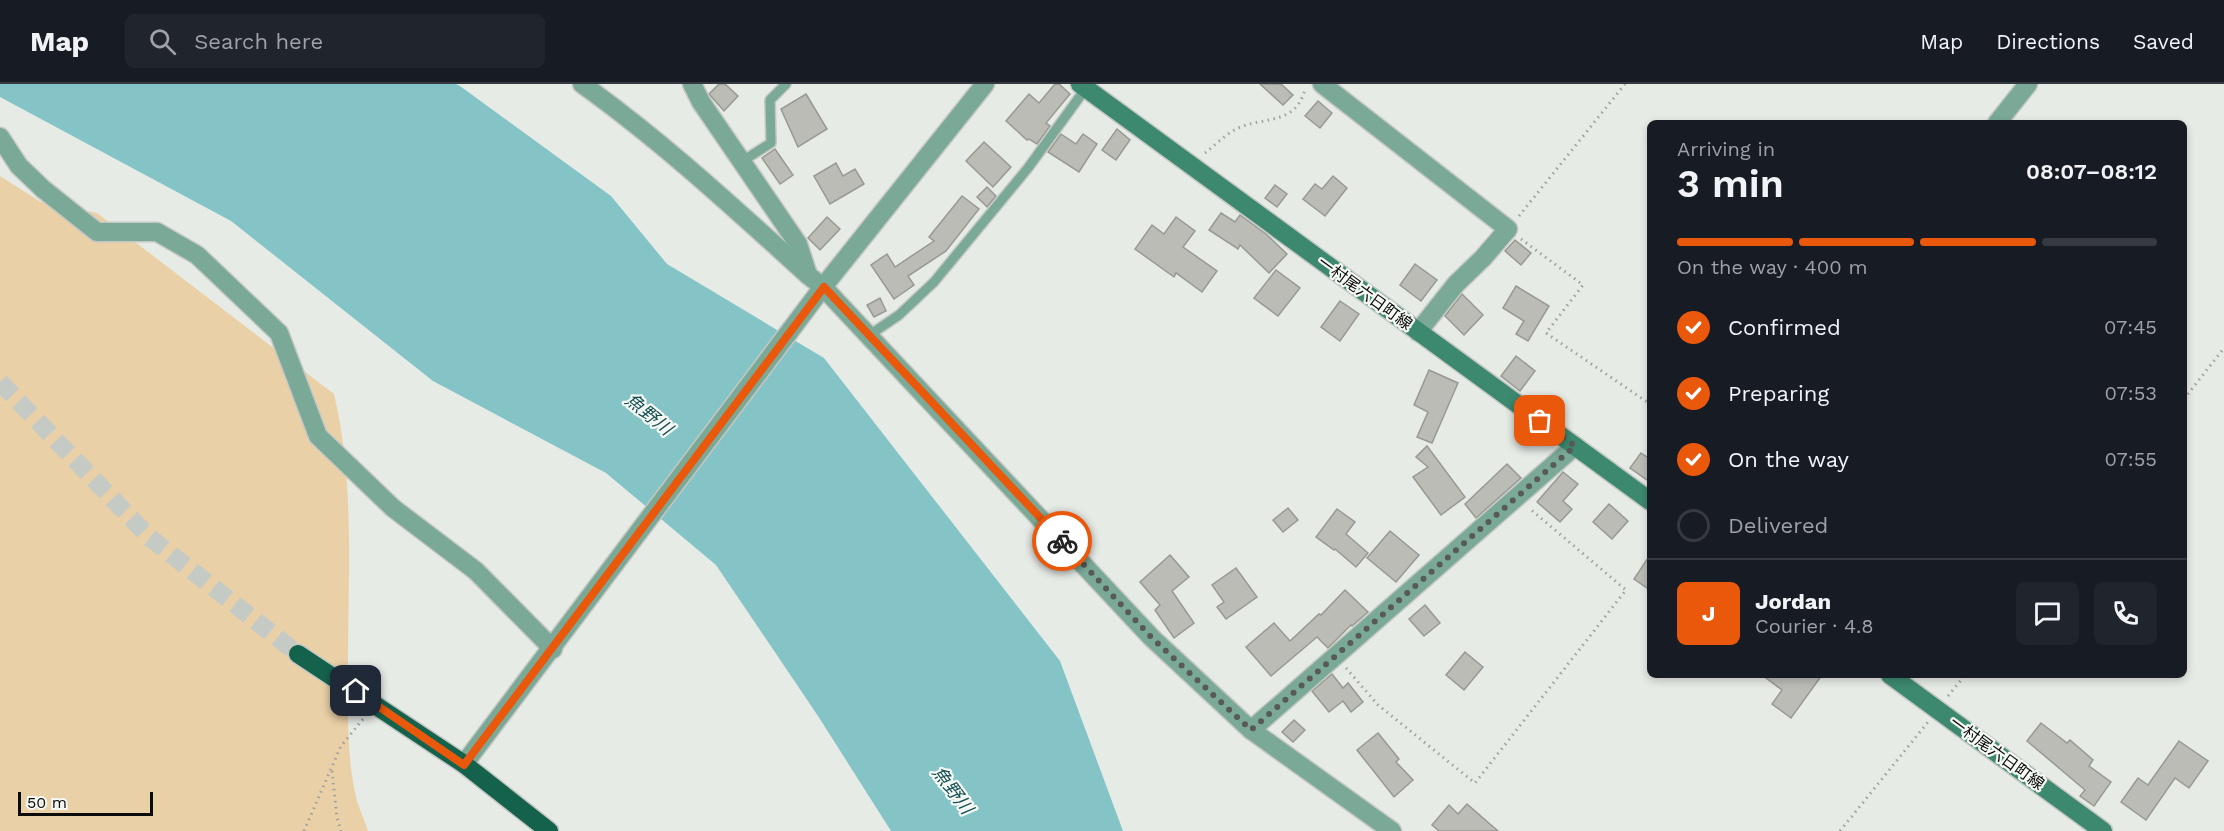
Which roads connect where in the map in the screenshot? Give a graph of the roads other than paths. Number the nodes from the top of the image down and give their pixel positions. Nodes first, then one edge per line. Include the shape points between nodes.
1 (582, 84) edge
2 (692, 84) edge
3 (786, 84) edge
4 (985, 84) edge
5 (1322, 84) edge
6 (2028, 84) edge
7 (1085, 85) edge
8 (1999, 120) edge
9 (0, 137) edge
10 (741, 162) junction
11 (809, 276) junction
12 (824, 287) junction
13 (1418, 332) junction
14 (867, 336) junction
15 (1575, 446) junction
16 (1647, 499) edge
17 (552, 649) junction
18 (298, 654) tunnel mouth
19 (1894, 678) edge
20 (1251, 730) junction
21 (464, 765) junction
22 (549, 831) edge
23 (1392, 831) edge
24 (2103, 831) edge

1 - 11 street via 632,119 703,179
2 - 10 street
3 - 10 lane via 770,100 771,143
4 - 12 street
5 - 13 street via 1508,229
6 - 8 street
7 - 13 main road, 一村尾六日町線
7 - 14 lane via 1029,168 934,282 899,315
9 - 17 street via 19,166 97,232 158,232 197,255 279,333 318,436 393,508 476,571
10 - 11 street via 798,244
11 - 12 street
12 - 14 street
12 - 17 street
13 - 15 main road, 一村尾六日町線
14 - 20 street via 1152,638
15 - 16 main road, 一村尾六日町線
15 - 20 street
17 - 21 street
18 - 21 highway
19 - 24 main road, 一村尾六日町線
20 - 23 street
21 - 22 highway

